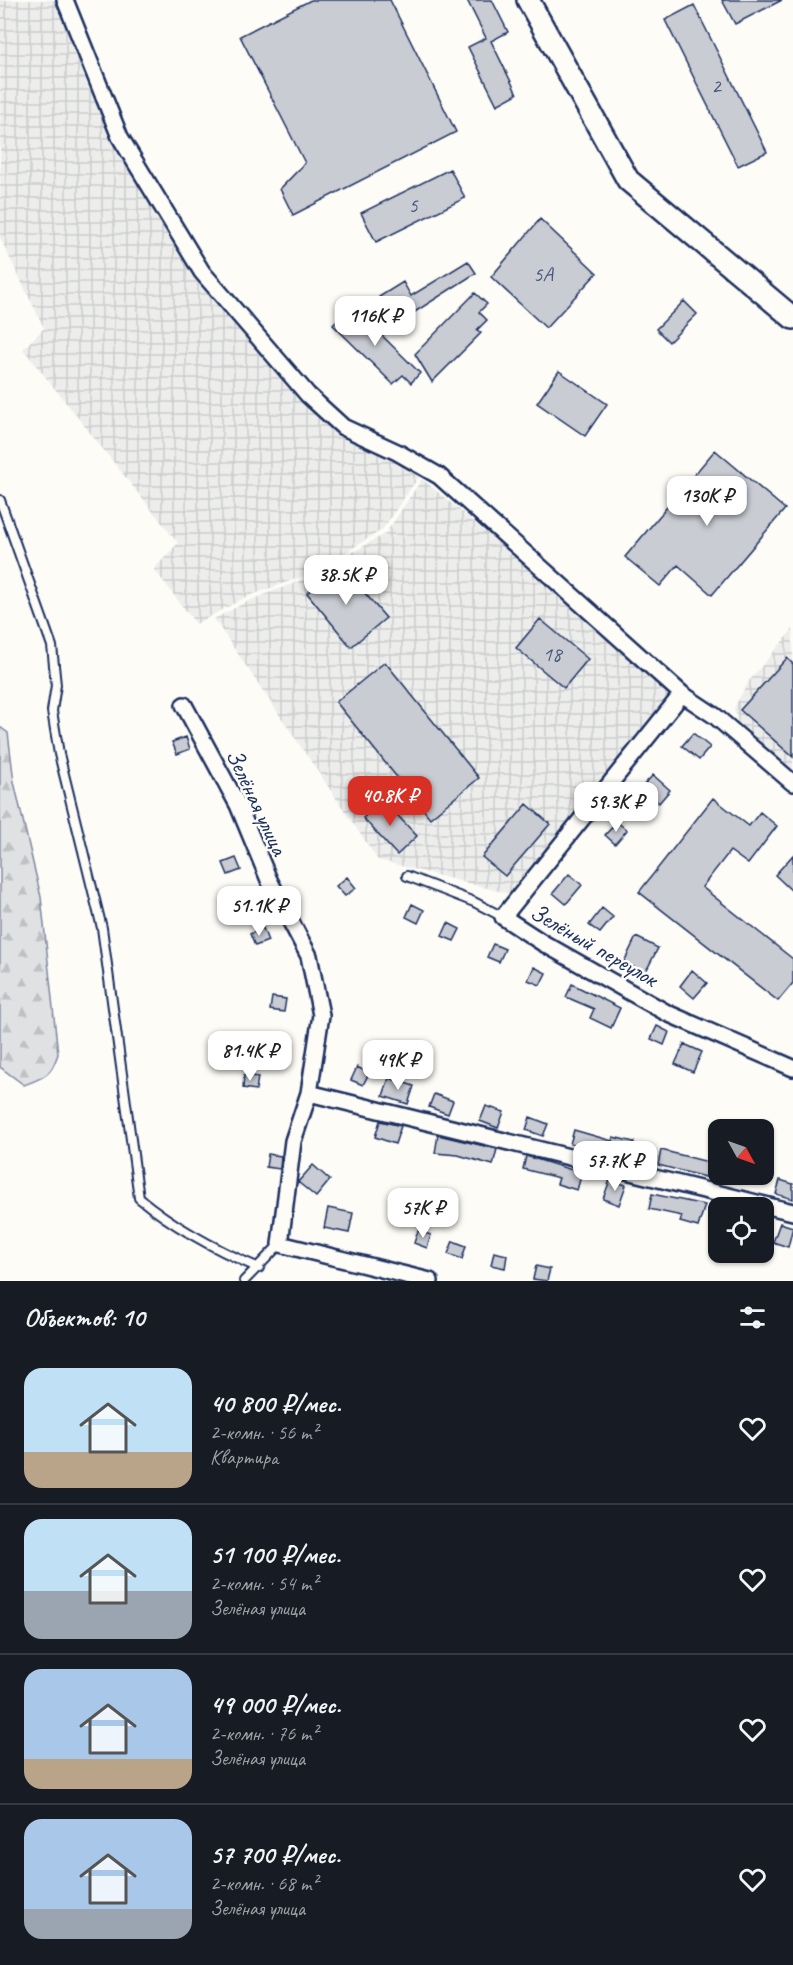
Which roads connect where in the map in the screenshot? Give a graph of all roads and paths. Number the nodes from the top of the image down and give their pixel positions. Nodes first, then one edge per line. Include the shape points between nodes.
1 (65, 0) edge
2 (528, 0) edge
3 (793, 318) edge
4 (0, 500) edge
5 (682, 694) junction
6 (184, 705) dead end
7 (793, 783) edge
8 (407, 876) dead end
9 (502, 917) junction
10 (793, 1068) edge
11 (309, 1093) junction
12 (793, 1212) edge
13 (279, 1244) junction
14 (259, 1268) junction
15 (244, 1281) edge
16 (430, 1281) edge

1 - 5 street via 120,137 202,272 308,395 343,427 439,476
2 - 3 street via 628,180
4 - 14 lane via 52,645 56,685 52,711 102,928 139,1198 226,1254
5 - 7 street via 715,716
5 - 9 street, Зелёный переулок
6 - 11 street, Зелёная улица via 238,805 269,880 309,956 321,1015
8 - 9 lane
9 - 10 street, Зелёный переулок via 667,1013
11 - 12 street
11 - 13 street, Зелёная улица via 293,1141
13 - 14 lane
13 - 16 street
14 - 15 lane

